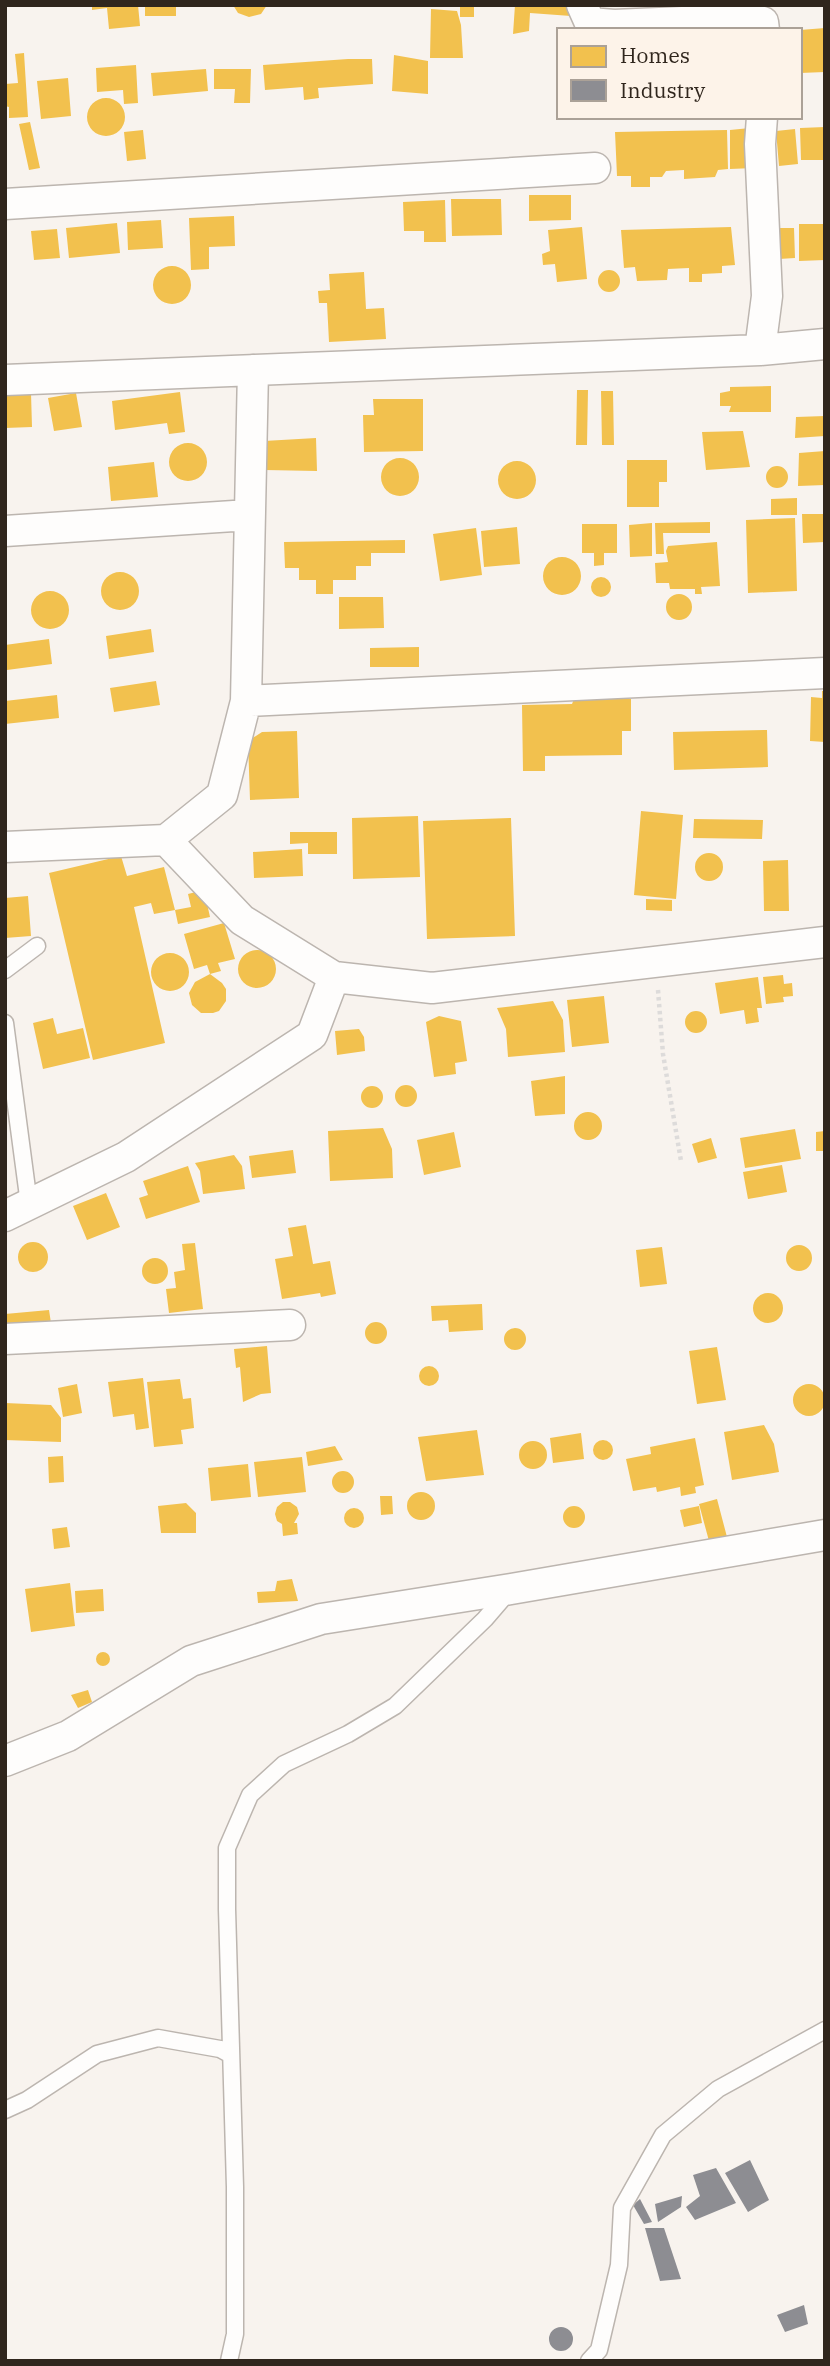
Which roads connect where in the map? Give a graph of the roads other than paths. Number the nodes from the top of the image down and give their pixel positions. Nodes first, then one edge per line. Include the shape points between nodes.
1 (582, 5) edge
2 (764, 28) edge
3 (762, 119) edge
4 (595, 168) dead end
5 (5, 204) edge
6 (825, 344) edge
7 (760, 350) junction
8 (253, 370) junction
9 (5, 380) edge
10 (249, 516) junction
11 (5, 531) edge
12 (825, 673) edge
13 (246, 701) junction
14 (166, 840) junction
15 (5, 848) edge
16 (825, 942) edge
17 (37, 946) dead end
18 (5, 970) edge
19 (334, 977) junction
20 (5, 1023) edge
21 (17, 1210) edge
22 (290, 1325) dead end
23 (5, 1339) edge
24 (825, 1535) edge
25 (511, 1590) junction
26 (5, 1761) edge
27 (825, 2030) edge
28 (231, 2055) junction
29 (5, 2110) edge
30 (229, 2361) edge
31 (589, 2361) edge

1 - 2 street via 590,23 751,19 763,22
3 - 7 street via 767,296
4 - 5 street
6 - 7 street
7 - 8 street
8 - 9 street
8 - 10 street
10 - 11 street
10 - 13 street
12 - 13 street
13 - 14 street via 222,795
14 - 15 street
14 - 19 street via 242,920
16 - 19 street via 432,988
17 - 18 lane
19 - 21 street via 312,1035 126,1157
20 - 21 lane
22 - 23 street
24 - 25 street
25 - 26 street via 321,1619 191,1661 68,1736
25 - 28 lane via 396,1706 284,1764 250,1795 227,1848
27 - 31 lane via 718,2089 663,2135 622,2208 619,2265 599,2350
28 - 29 lane via 158,2038 97,2054
28 - 30 lane via 235,2334

